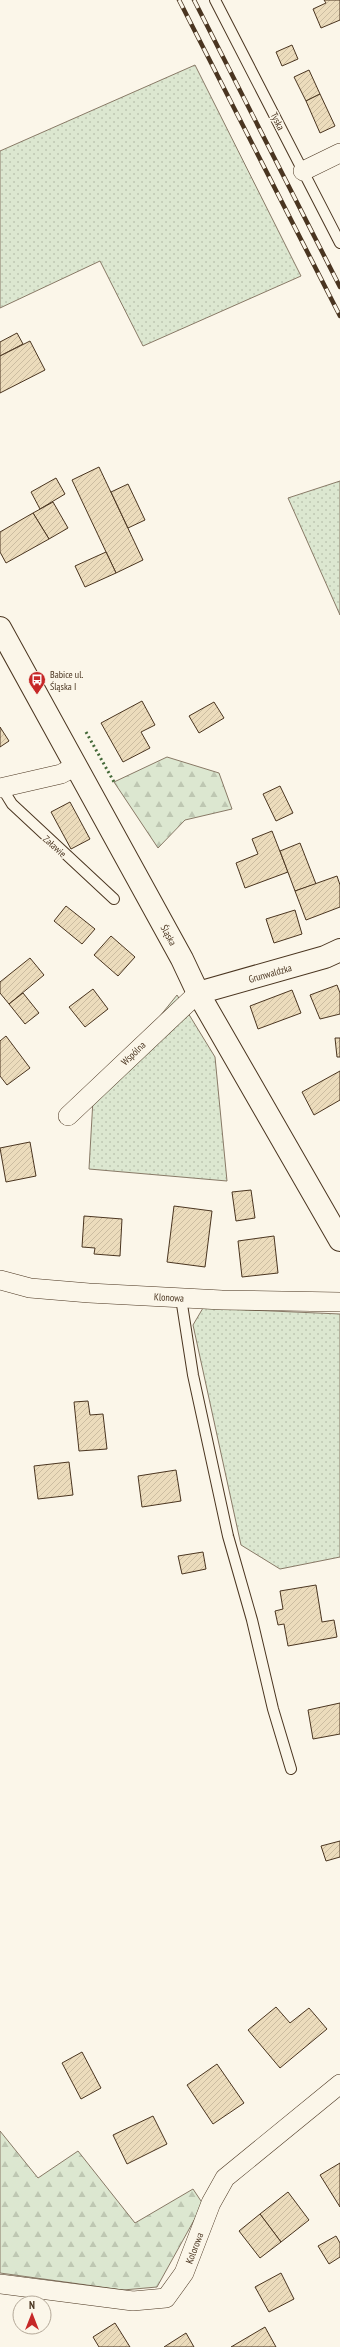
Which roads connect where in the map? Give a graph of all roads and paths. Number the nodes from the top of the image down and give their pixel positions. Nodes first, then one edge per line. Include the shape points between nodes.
1 (216, 0) edge
2 (340, 153) edge
3 (303, 171) junction
4 (340, 243) edge
5 (0, 628) edge
6 (76, 766) junction
7 (1, 788) edge
8 (114, 899) dead end
9 (340, 950) edge
10 (198, 992) junction
11 (68, 1116) dead end
12 (340, 1240) edge
13 (0, 1280) edge
14 (181, 1298) junction
15 (340, 1302) edge
16 (291, 1770) dead end
17 (340, 2084) edge
18 (0, 2284) edge

1 - 3 lane, Tyska
2 - 3 street
3 - 4 lane, Tyska
5 - 6 main road, Śląska
6 - 7 street, Załawie via 61,774
6 - 10 main road, Śląska
7 - 8 lane, Załawie via 12,804
9 - 10 main road, Grunwaldzka via 325,957
10 - 11 street, Wspólna
10 - 12 main road, Śląska
13 - 14 street, Klonowa via 30,1288
14 - 15 street, Klonowa
14 - 16 lane via 193,1375 228,1536
17 - 18 street, Kolorowa via 225,2178 211,2203 184,2273 166,2298 134,2301

